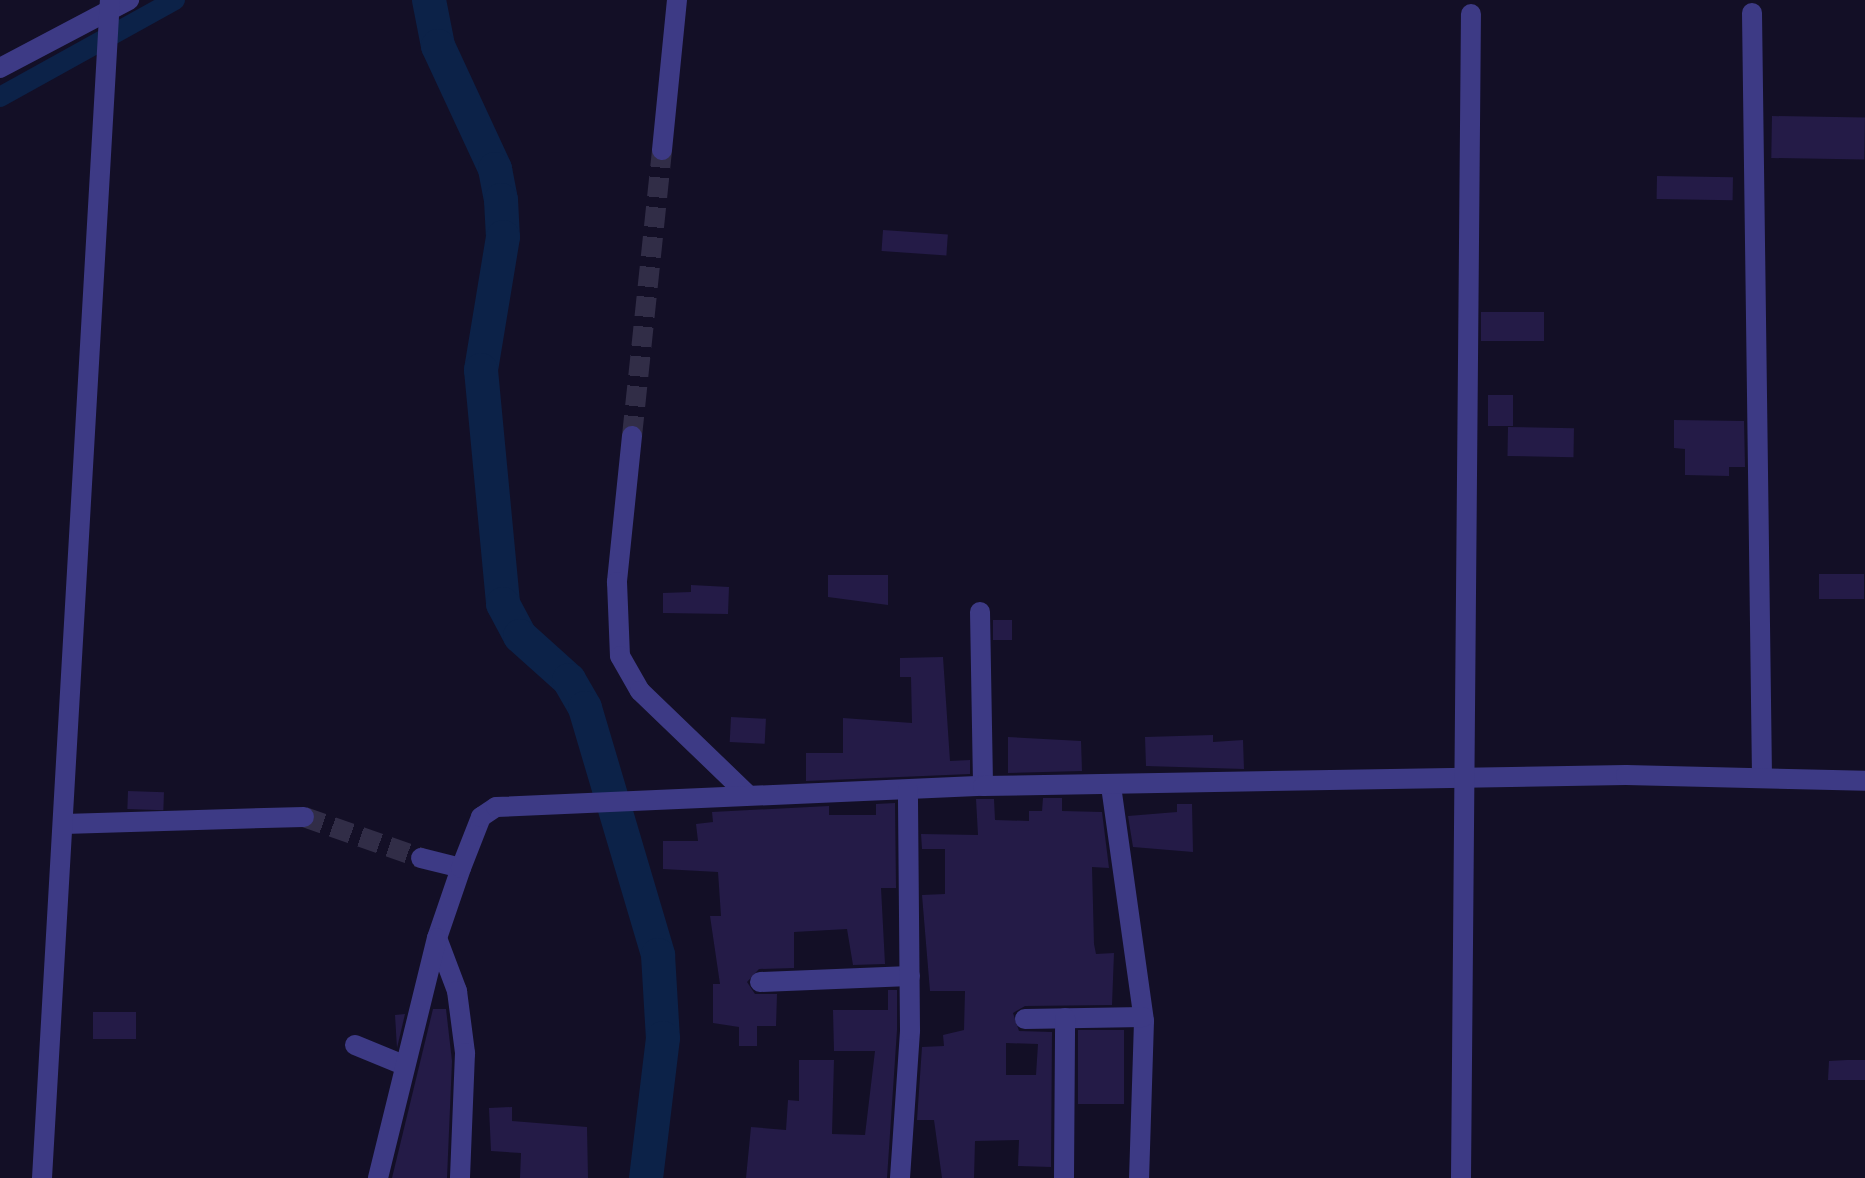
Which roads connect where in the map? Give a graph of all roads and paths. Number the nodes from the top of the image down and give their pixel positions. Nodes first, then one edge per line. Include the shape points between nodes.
1 (129, 0) edge
2 (677, 0) edge
3 (109, 12) edge
4 (1752, 13) dead end
5 (1471, 14) dead end
6 (0, 68) edge
7 (662, 150) tunnel mouth
8 (632, 436) tunnel mouth
9 (980, 612) dead end
10 (1762, 775) junction
11 (1468, 781) junction
12 (1865, 781) edge
13 (983, 786) junction
14 (1111, 786) junction
15 (908, 790) junction
16 (746, 793) junction
17 (304, 817) tunnel mouth
18 (64, 824) junction
19 (421, 858) tunnel mouth
20 (461, 868) junction
21 (437, 938) junction
22 (910, 976) junction
23 (760, 982) dead end
24 (1143, 1017) junction
25 (1065, 1018) junction
26 (1025, 1019) dead end
27 (355, 1045) dead end
28 (401, 1064) junction
29 (42, 1178) edge
30 (378, 1178) edge
31 (460, 1178) edge
32 (900, 1178) edge
33 (1064, 1178) edge
34 (1139, 1178) edge
35 (1461, 1178) edge

1 - 3 street
2 - 7 street
3 - 6 street
3 - 18 street
4 - 10 street
5 - 11 street
8 - 16 street via 617,582 620,656 640,691
9 - 13 street
10 - 11 street
10 - 12 street
11 - 14 street
11 - 35 street
13 - 14 street
13 - 15 street
14 - 24 street
15 - 16 street
15 - 22 street
16 - 20 street via 496,807 481,817
17 - 18 street
18 - 29 street
19 - 20 street
20 - 21 street
21 - 28 street
21 - 31 street via 457,991 465,1053
22 - 23 street
22 - 32 street
24 - 25 street
24 - 34 street
25 - 26 street
25 - 33 street
27 - 28 street
28 - 30 street

